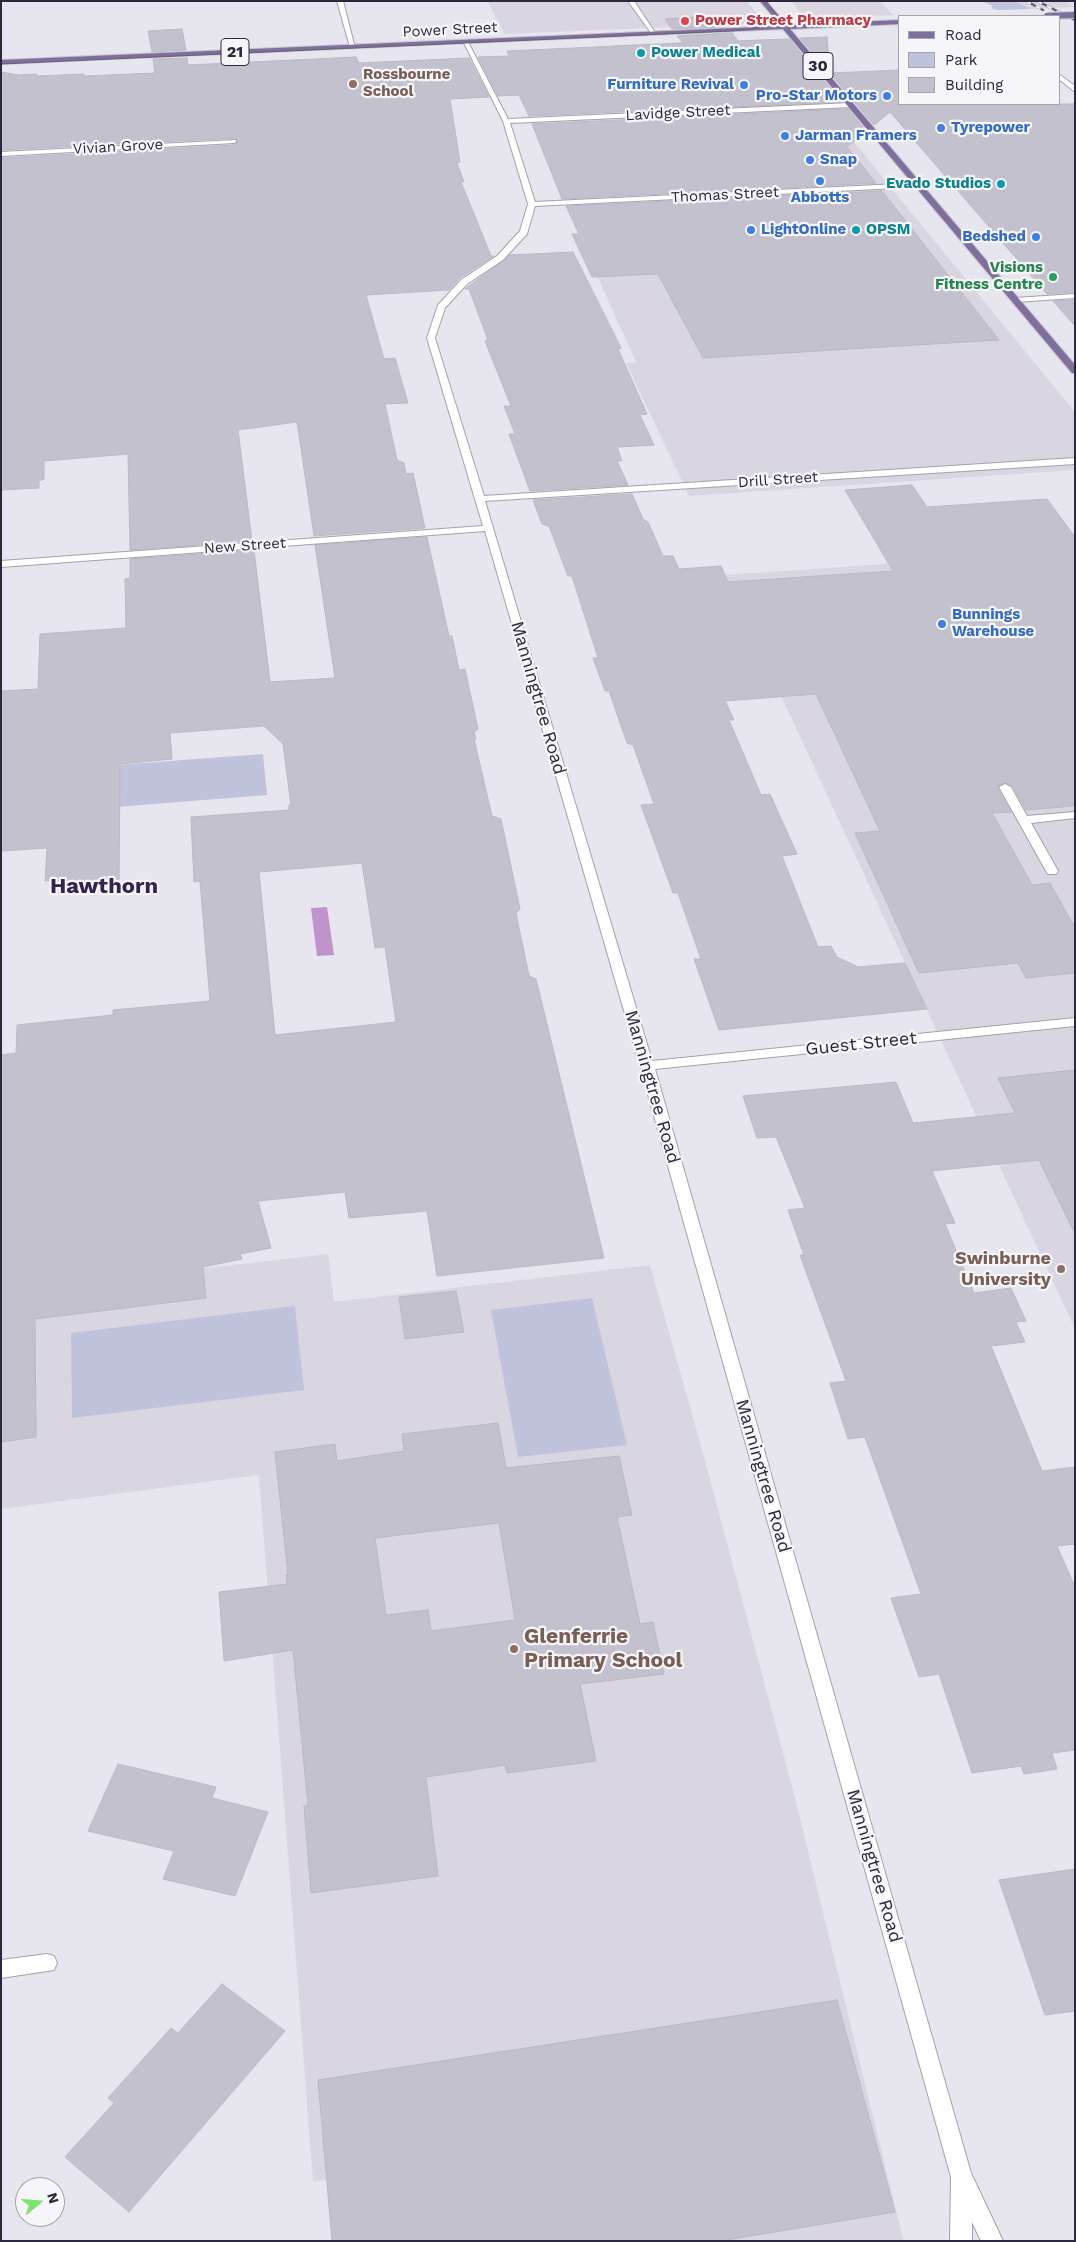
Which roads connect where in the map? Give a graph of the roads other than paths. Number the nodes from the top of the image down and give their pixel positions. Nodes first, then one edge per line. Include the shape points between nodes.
1 (340, 1) edge
2 (632, 1) edge
3 (763, 1) edge
4 (1075, 15) edge
5 (1061, 16) edge
6 (898, 22) edge
7 (785, 26) junction
8 (654, 33) junction
9 (465, 42) junction
10 (353, 47) junction
11 (1, 62) edge
12 (1061, 78) edge
13 (1075, 90) edge
14 (851, 105) junction
15 (506, 121) junction
16 (234, 141) dead end
17 (1, 154) edge
18 (918, 185) junction
19 (532, 204) junction
20 (1075, 296) edge
21 (1015, 300) junction
22 (1075, 371) edge
23 (1075, 461) edge
24 (480, 499) junction
25 (488, 528) junction
26 (1, 564) edge
27 (1005, 787) dead end
28 (1075, 815) edge
29 (1023, 820) junction
30 (1052, 871) dead end
31 (1075, 1022) edge
32 (647, 1066) junction
33 (47, 1963) dead end
34 (1, 1970) edge
35 (961, 2175) junction
36 (961, 2241) edge
37 (992, 2241) edge

1 - 10 street
2 - 8 street
3 - 7 main road, 30
4 - 5 main road, bridge
6 - 7 main road, Power Street / 21
7 - 8 main road, Power Street / 21
7 - 14 main road, 30
8 - 9 main road, Power Street / 21
9 - 10 main road, Power Street / 21
9 - 15 street
10 - 11 main road, Power Street / 21
12 - 13 street
14 - 15 street, Lavidge Street
14 - 18 main road, 30
15 - 19 street
16 - 17 street, Vivian Grove
18 - 19 street, Thomas Street
18 - 21 main road, 30
19 - 24 street, Manningtree Road via 524,232 500,258 464,282 441,307 431,338
20 - 21 street
21 - 22 main road, 30
23 - 24 street, Drill Street
24 - 25 street, Manningtree Road
25 - 26 street, New Street
25 - 32 street, Manningtree Road
27 - 29 street
28 - 29 street
29 - 30 street
31 - 32 street, Guest Street
32 - 35 street, Manningtree Road
33 - 34 street
35 - 36 street, Manningtree Road
35 - 37 street, Manningtree Road

